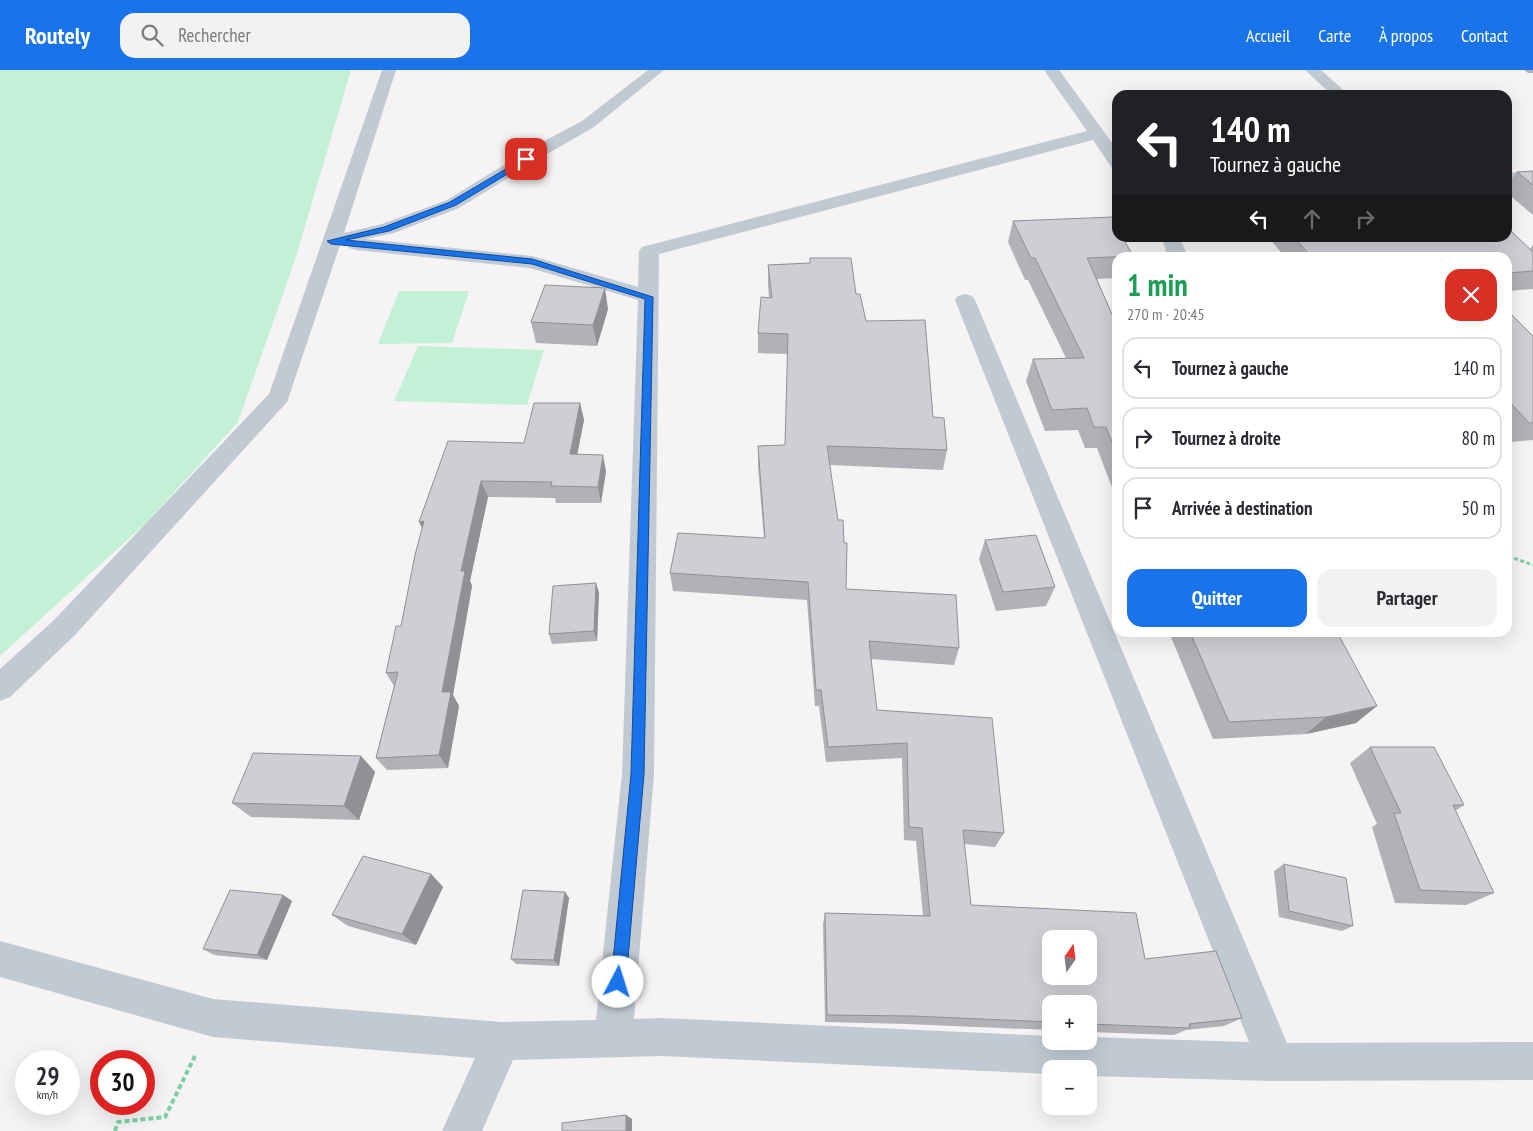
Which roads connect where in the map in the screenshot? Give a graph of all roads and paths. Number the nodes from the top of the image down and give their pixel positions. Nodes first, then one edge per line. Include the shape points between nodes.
1 (389, 70) edge
2 (657, 70) edge
3 (1051, 70) edge
4 (1312, 70) edge
5 (1335, 90) edge
6 (1096, 134) junction
7 (1112, 156) edge
8 (1533, 176) edge
9 (1512, 178) edge
10 (331, 241) junction
11 (649, 297) junction
12 (966, 300) dead end
13 (1512, 557) edge
14 (1533, 565) edge
15 (0, 688) edge
16 (0, 959) edge
17 (213, 1018) junction
18 (613, 1038) junction
19 (502, 1040) junction
20 (1533, 1061) edge
21 (1276, 1062) junction
22 (115, 1131) edge
23 (462, 1131) edge

1 - 10 street
2 - 10 street via 588,124 453,204 387,229
3 - 6 street
4 - 5 street
6 - 7 street
6 - 11 street via 649,251
8 - 9 street
10 - 11 street via 532,262
10 - 15 street via 279,397 64,628
11 - 18 street via 638,774
12 - 21 street
13 - 14 path
16 - 17 street
17 - 19 street
17 - 22 path via 165,1117 118,1122
18 - 19 street
18 - 21 street via 662,1037 1009,1054
19 - 23 street
20 - 21 street

